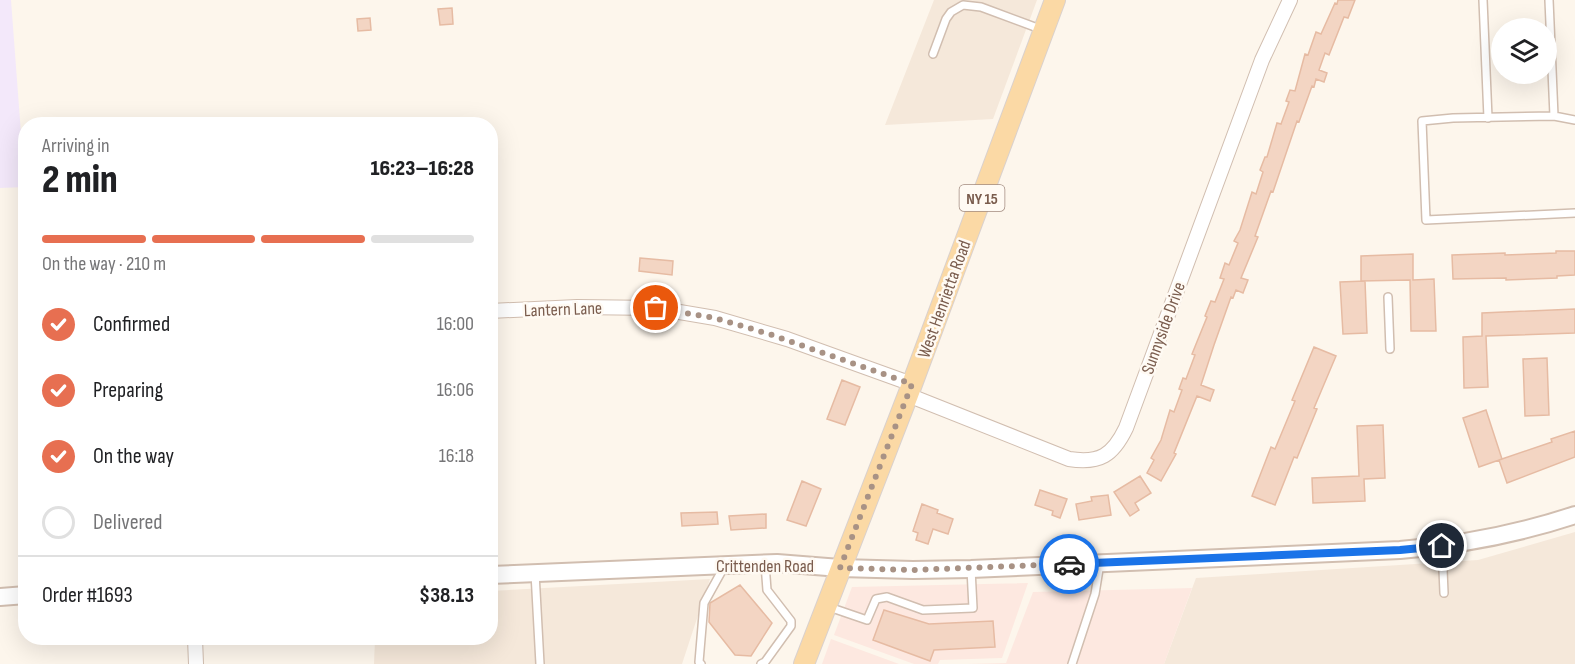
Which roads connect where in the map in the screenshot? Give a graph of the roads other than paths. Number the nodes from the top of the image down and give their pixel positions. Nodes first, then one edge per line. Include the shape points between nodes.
1 (1055, 0) edge
2 (1290, 0) edge
3 (1483, 0) edge
4 (1549, 0) edge
5 (1044, 30) junction
6 (933, 54) dead end
7 (1554, 116) junction
8 (1488, 118) junction
9 (1575, 120) edge
10 (1575, 213) edge
11 (1388, 297) dead end
12 (498, 311) edge
13 (1390, 349) dead end
14 (910, 390) junction
15 (1575, 515) edge
16 (1442, 546) junction
17 (1100, 563) junction
18 (765, 564) junction
19 (725, 565) junction
20 (840, 568) junction
21 (971, 569) junction
22 (535, 573) junction
23 (498, 575) edge
24 (1444, 593) dead end
25 (18, 596) edge
26 (0, 597) edge
27 (826, 606) junction
28 (195, 645) edge
29 (196, 664) edge
30 (540, 664) edge
31 (701, 664) edge
32 (761, 664) edge
33 (804, 664) edge
34 (1072, 664) edge

1 - 5 main road, West Henrietta Road / NY 15
2 - 14 street, Sunnyside Drive via 1262,60 1126,428 1115,448 1094,460 1069,459
3 - 8 lane
4 - 7 lane
5 - 6 lane via 981,7 963,5 946,19
5 - 14 main road, West Henrietta Road / NY 15
7 - 8 lane
7 - 9 lane
8 - 10 lane via 1422,121 1426,220
11 - 13 lane
12 - 14 street, Lantern Lane via 656,308 715,318 787,339
14 - 20 main road, West Henrietta Road / NY 15
15 - 16 street, Crittenden Road via 1490,538
16 - 17 street, Crittenden Road
16 - 24 lane
17 - 21 street, Crittenden Road
17 - 34 lane via 1095,594
18 - 19 street, Crittenden Road
18 - 20 street, Crittenden Road
18 - 32 lane via 766,590 791,626
19 - 22 street, Crittenden Road
19 - 31 lane via 704,603
20 - 21 street, Crittenden Road
20 - 27 main road, West Henrietta Road / NY 15
21 - 27 lane via 972,608 923,610 887,597 876,599 867,620
22 - 23 street, Crittenden Road
22 - 30 lane
25 - 26 street
27 - 33 main road, West Henrietta Road / NY 15
28 - 29 street

